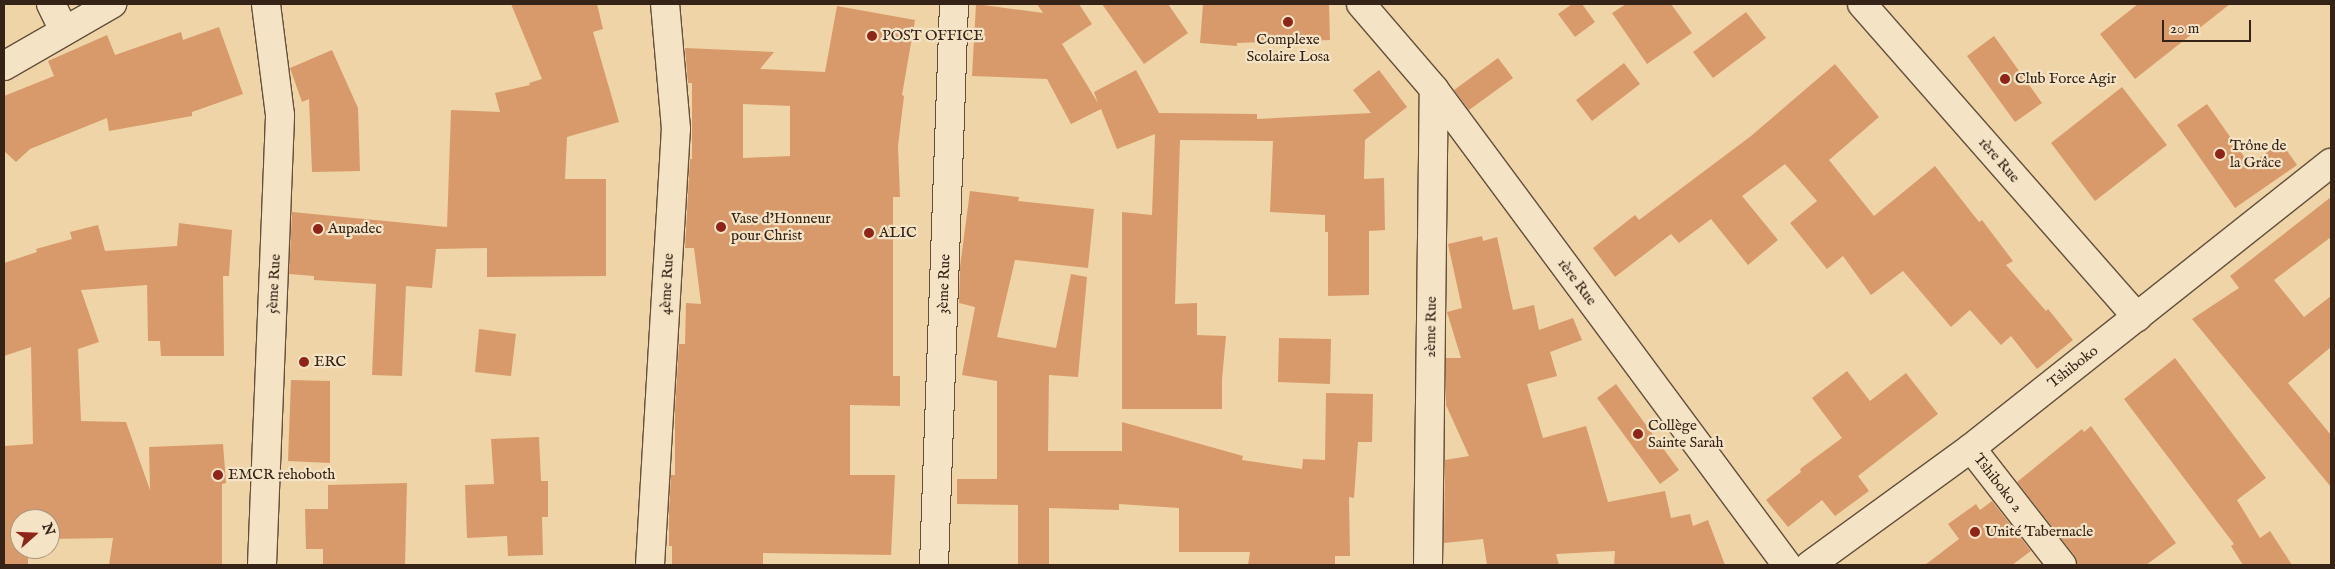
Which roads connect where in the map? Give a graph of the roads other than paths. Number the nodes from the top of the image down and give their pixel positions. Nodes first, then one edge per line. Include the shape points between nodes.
1 (51, 4) edge
2 (112, 4) edge
3 (266, 4) edge
4 (666, 4) edge
5 (954, 4) edge
6 (1361, 4) edge
7 (1862, 4) edge
8 (64, 31) junction
9 (4, 66) edge
10 (1434, 89) junction
11 (2331, 163) edge
12 (2137, 317) junction
13 (1971, 448) junction
14 (262, 565) edge
15 (650, 565) edge
16 (934, 565) edge
17 (1428, 565) edge
18 (1787, 565) edge
19 (1810, 565) edge
20 (2062, 565) edge

1 - 8 street
2 - 8 street
3 - 14 street, 5ème Rue via 280,115
4 - 15 street, 4ème Rue via 676,129
5 - 16 street, 3ème Rue
6 - 10 street, 1ère Rue
7 - 12 street, 1ère Rue
8 - 9 street
10 - 17 street, 2ème Rue
10 - 18 street, 1ère Rue
11 - 12 street, Tshiboko
12 - 13 street, Tshiboko
13 - 19 street, Tshiboko
13 - 20 street, Tshiboko 2

